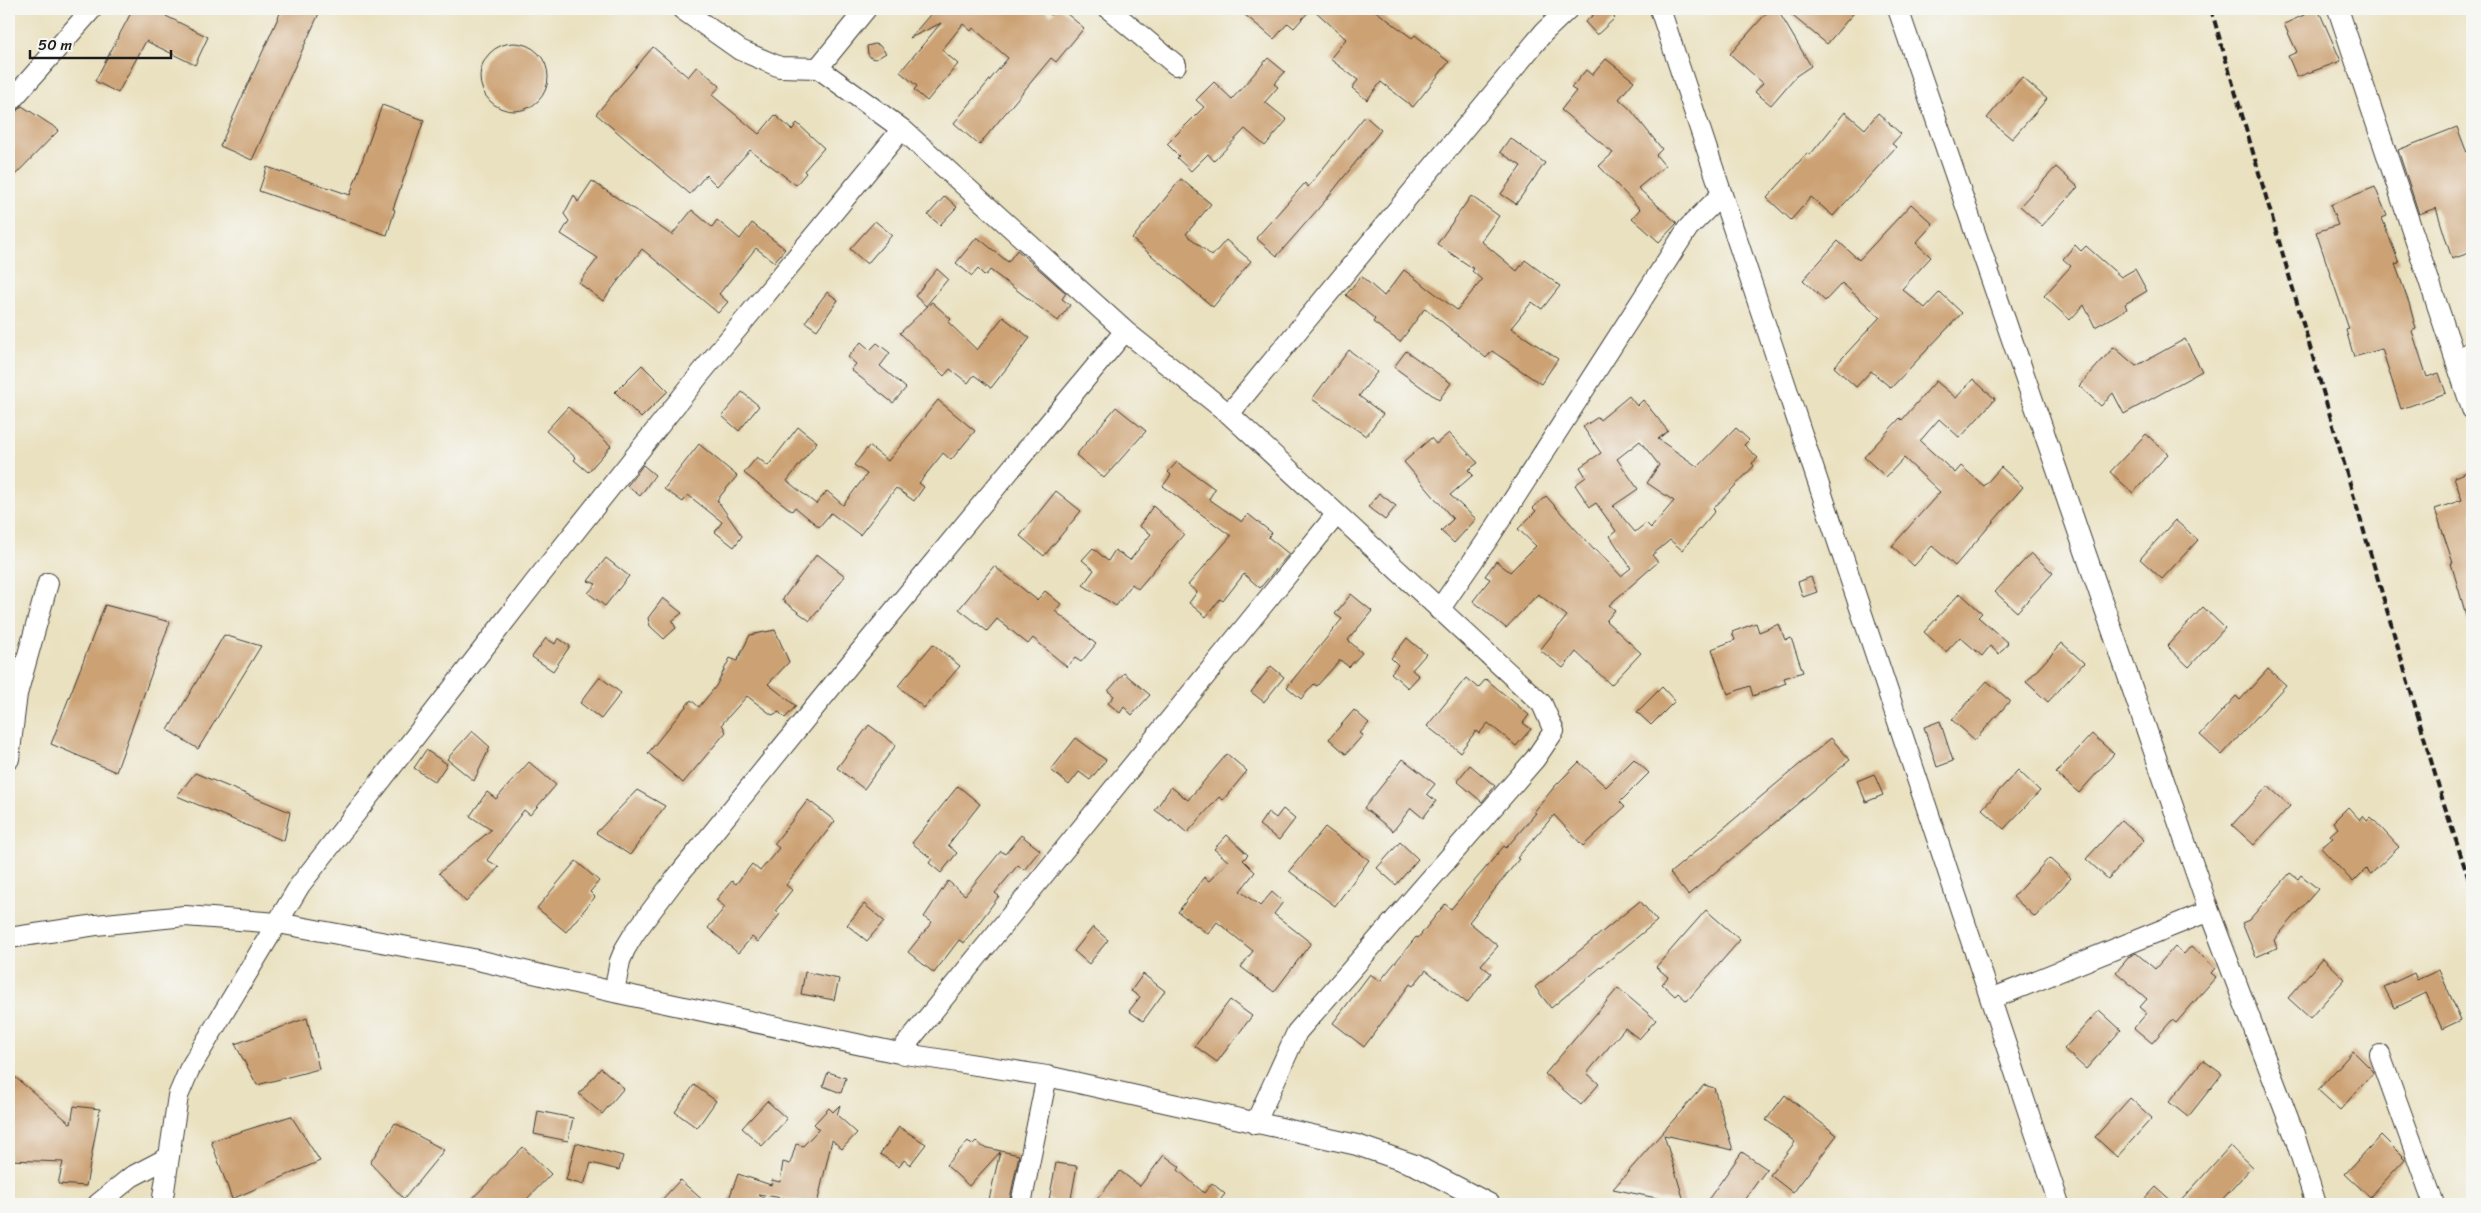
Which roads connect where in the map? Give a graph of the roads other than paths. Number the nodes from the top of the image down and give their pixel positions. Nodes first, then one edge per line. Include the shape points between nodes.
1 (92, 9) edge
2 (682, 9) edge
3 (866, 9) edge
4 (1109, 9) edge
5 (1568, 9) edge
6 (1660, 9) edge
7 (1898, 9) edge
8 (2338, 9) edge
9 (1176, 65) dead end
10 (818, 68) junction
11 (9, 103) edge
12 (902, 129) junction
13 (1722, 194) junction
14 (1125, 331) junction
15 (2464, 356) edge
16 (2472, 409) edge
17 (1229, 414) junction
18 (1336, 515) junction
19 (48, 583) dead end
20 (1439, 610) junction
21 (9, 759) edge
22 (2209, 911) junction
23 (278, 923) junction
24 (9, 938) edge
25 (614, 992) junction
26 (1991, 999) junction
27 (899, 1053) junction
28 (2380, 1055) dead end
29 (1047, 1076) junction
30 (1255, 1124) junction
31 (168, 1156) junction
32 (98, 1204) edge
33 (162, 1204) edge
34 (1021, 1204) edge
35 (1490, 1204) edge
36 (2059, 1204) edge
37 (2316, 1204) edge
38 (2434, 1204) edge

1 - 11 street
2 - 10 street via 740,50 780,67
3 - 10 street
4 - 9 street
5 - 17 street via 1544,32
6 - 13 street
7 - 22 street
8 - 15 street
10 - 12 street
12 - 14 street
12 - 23 street via 701,373 535,582 300,885
13 - 20 street via 1688,228 1501,520
13 - 26 street
14 - 17 street
14 - 25 street via 665,893 625,949
15 - 16 street
17 - 18 street
18 - 20 street
18 - 27 street
19 - 21 street via 17,694
20 - 30 street via 1542,704 1554,731 1536,758 1297,1032
22 - 26 street
22 - 37 street via 2294,1134
23 - 24 street via 185,916
23 - 25 street via 473,959
23 - 31 street via 189,1070 178,1096
25 - 27 street
26 - 36 street
27 - 29 street
28 - 38 street
29 - 30 street
29 - 34 street
30 - 35 street via 1356,1145 1415,1165
31 - 32 street via 131,1177
31 - 33 street

